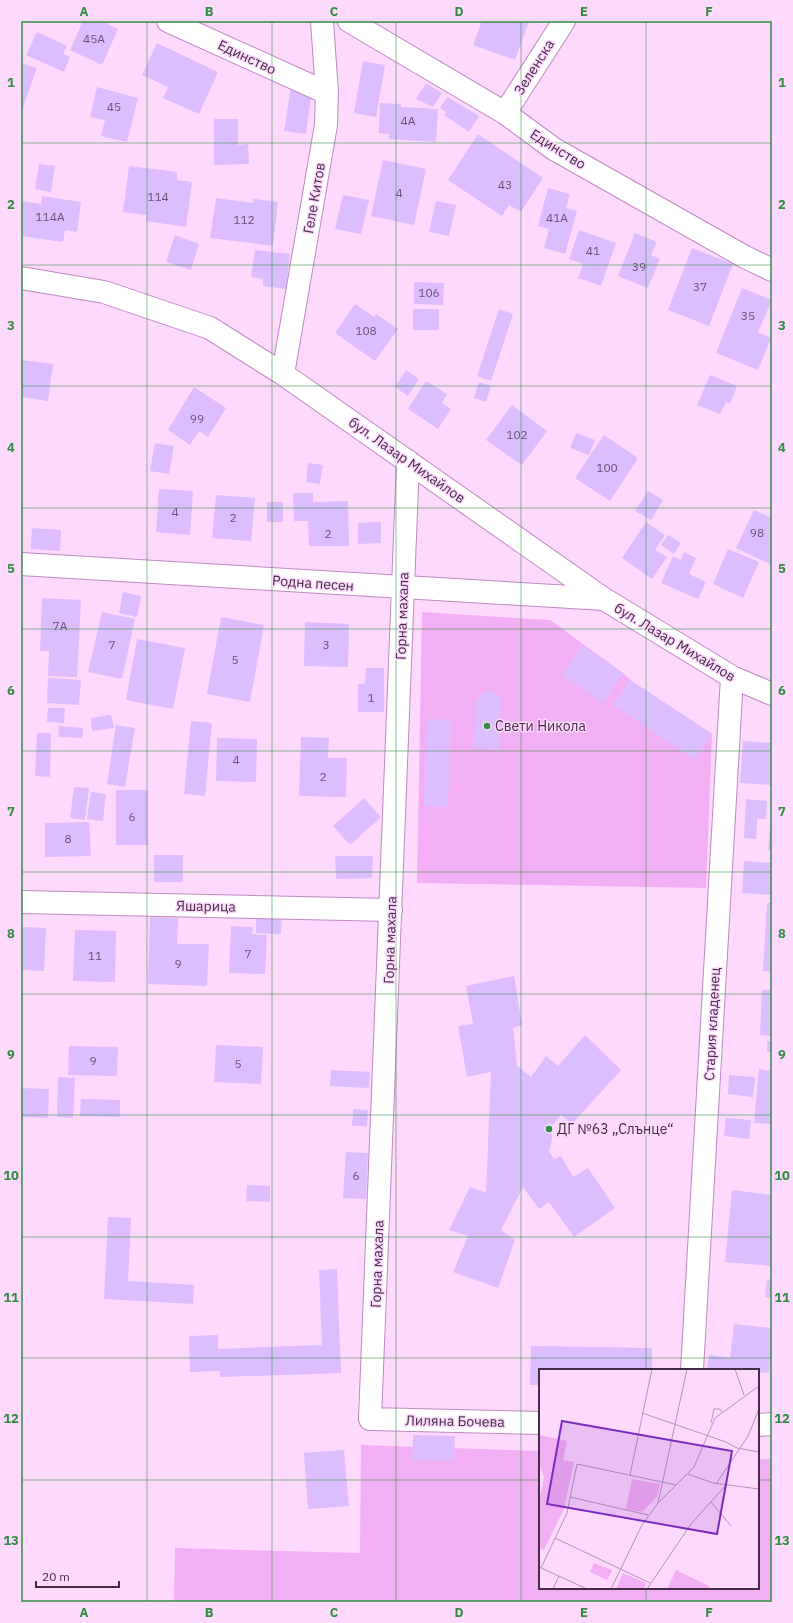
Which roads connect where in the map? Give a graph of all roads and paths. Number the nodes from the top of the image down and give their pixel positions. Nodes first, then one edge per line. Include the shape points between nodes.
1 (168, 21) edge
2 (322, 21) edge
3 (349, 21) edge
4 (564, 21) edge
5 (327, 93) junction
6 (505, 113) junction
7 (772, 270) edge
8 (21, 278) edge
9 (283, 374) junction
10 (408, 461) junction
11 (21, 564) edge
12 (403, 588) junction
13 (604, 600) junction
14 (732, 677) junction
15 (772, 694) edge
16 (21, 902) edge
17 (391, 910) junction
18 (692, 1369) edge
19 (370, 1419) joint
20 (539, 1423) edge
21 (759, 1424) edge
22 (772, 1424) edge

1 - 5 street, Единство
2 - 5 street, Геле Китов
3 - 6 street, Единство
4 - 6 street, Зеленска
5 - 9 street, Геле Китов via 326,125
6 - 7 street, Единство via 554,149
8 - 9 street, бул. Лазар Михайлов via 104,292 210,328
9 - 10 street, бул. Лазар Михайлов
10 - 12 street, Горна махала
10 - 13 street, бул. Лазар Михайлов
11 - 12 street, Родна песен
12 - 13 street, Родна песен
12 - 17 street, Горна махала
13 - 14 street, бул. Лазар Михайлов
14 - 15 street, бул. Лазар Михайлов
14 - 18 street, Стария кладенец
16 - 17 street, Яшарица
17 - 19 street, Горна махала
19 - 20 street, Лиляна Бочева
21 - 22 street

